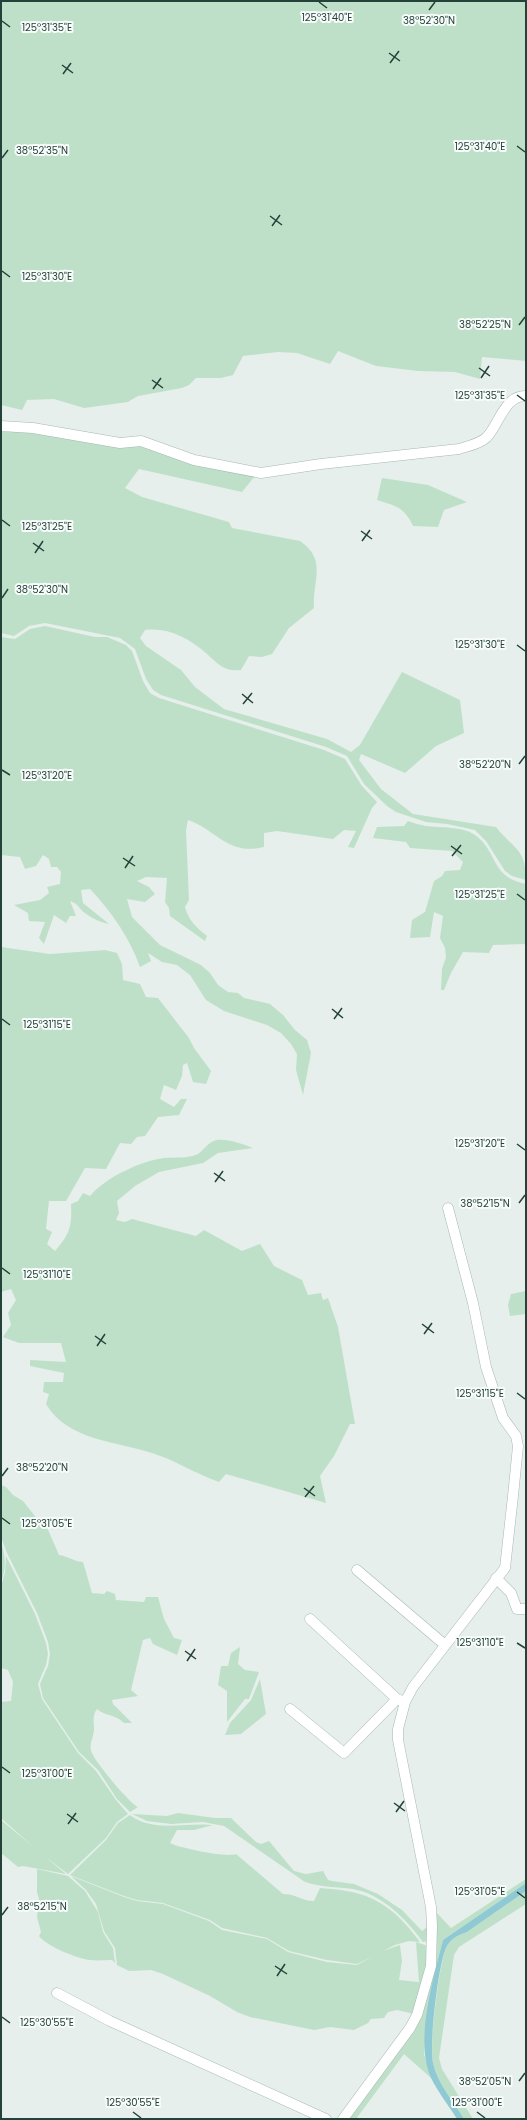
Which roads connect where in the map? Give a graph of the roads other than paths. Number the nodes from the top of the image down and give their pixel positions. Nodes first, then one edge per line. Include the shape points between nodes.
1 (526, 396) edge
2 (1, 426) edge
3 (448, 1208) dead end
4 (357, 1570) dead end
5 (496, 1578) junction
6 (526, 1609) edge
7 (310, 1619) dead end
8 (445, 1645) junction
9 (401, 1700) junction
10 (290, 1709) dead end
11 (57, 1994) dead end
12 (326, 2119) edge
13 (342, 2119) edge

1 - 2 street via 520,396 508,404 487,438 459,449 262,473 194,460 141,441 120,443 33,428
3 - 5 street via 473,1303 486,1366 498,1406 516,1436 518,1446 505,1568
4 - 8 street
5 - 6 street via 511,1593 517,1609
5 - 8 street
7 - 9 street
8 - 9 street
9 - 10 street via 344,1753
9 - 13 street via 398,1740 431,1907 431,1966 417,2015 410,2028
11 - 12 street via 110,2021

